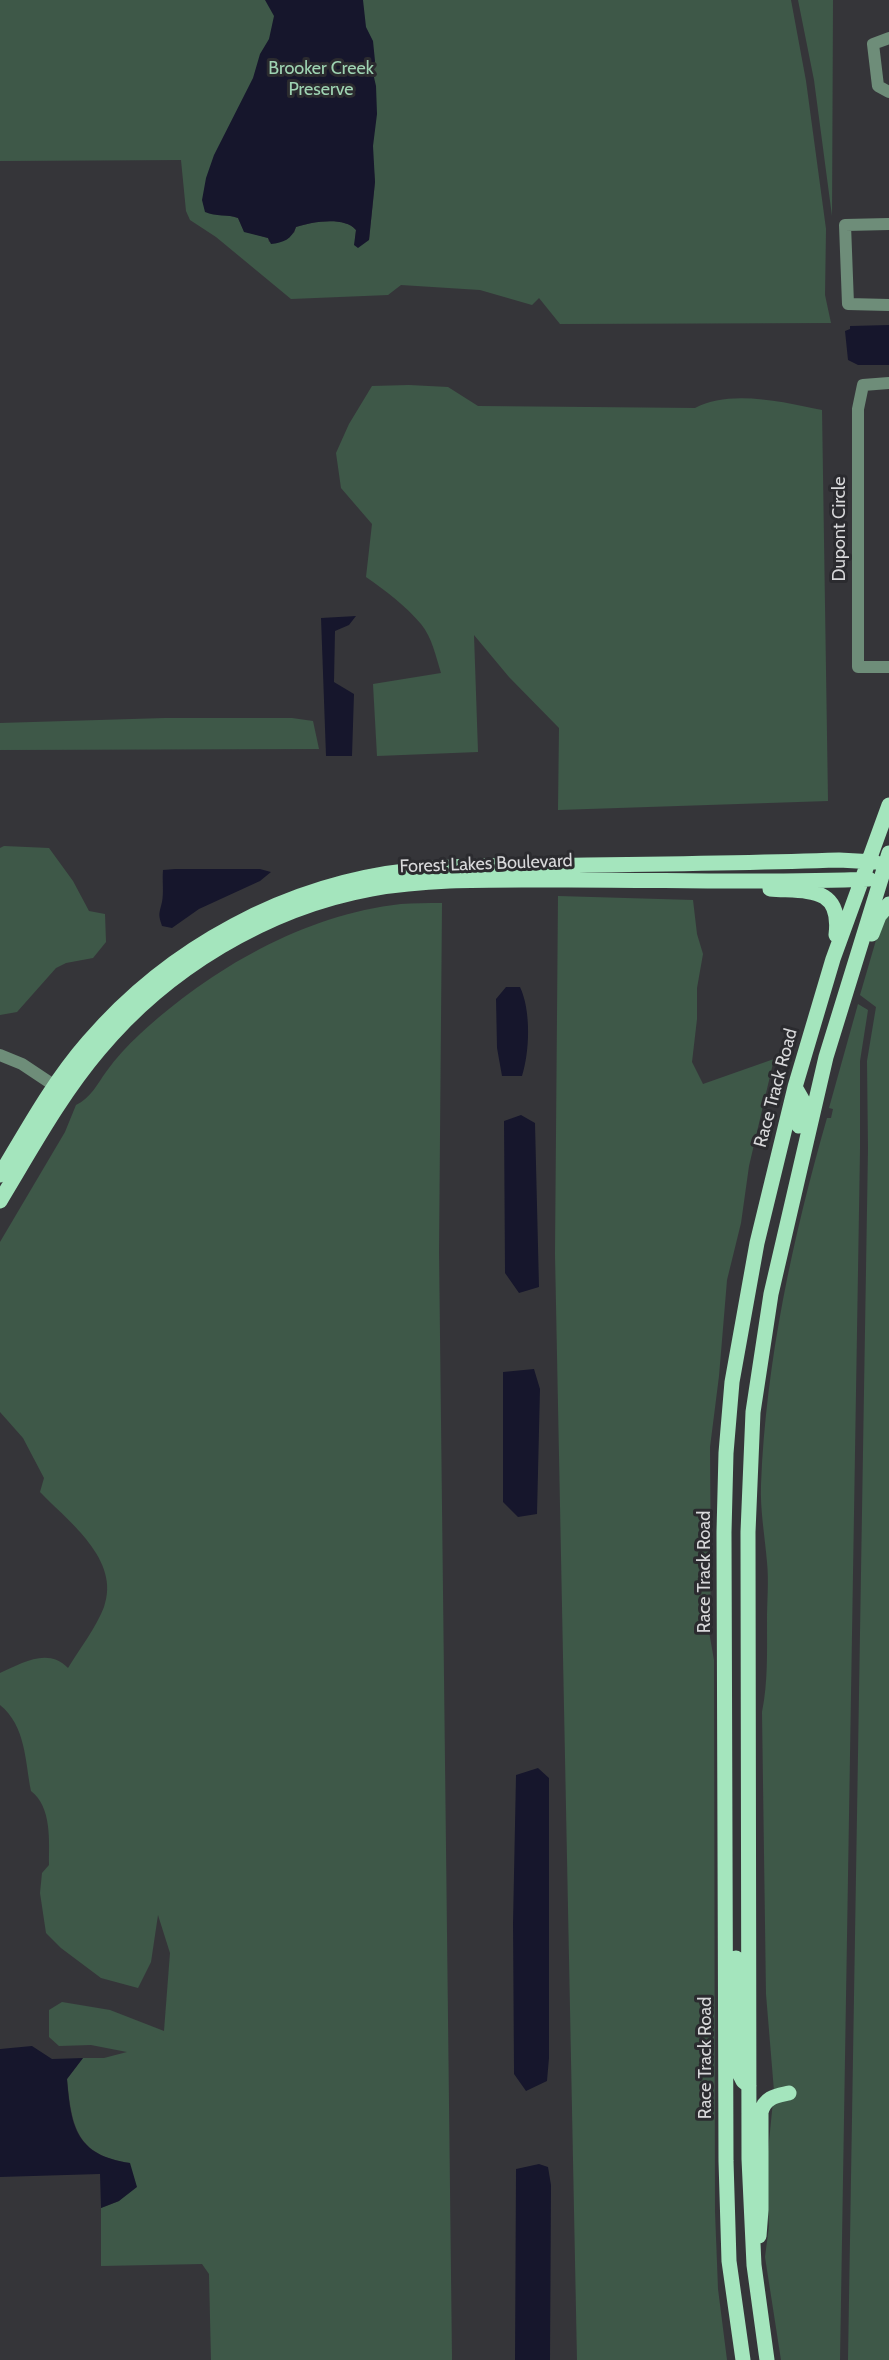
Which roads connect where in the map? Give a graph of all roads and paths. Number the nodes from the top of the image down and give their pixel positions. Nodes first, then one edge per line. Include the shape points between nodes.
1 (889, 38) edge
2 (889, 92) edge
3 (889, 224) edge
4 (889, 305) edge
5 (889, 383) edge
6 (889, 667) edge
7 (889, 805) edge
8 (867, 861) junction
9 (887, 867) edge
10 (862, 879) junction
11 (579, 880) junction
12 (889, 904) edge
13 (832, 959) junction
14 (0, 1055) edge
15 (55, 1086) junction
16 (795, 1087) junction
17 (818, 1092) junction
18 (827, 1113) dead end
19 (809, 1128) junction
20 (0, 1175) edge
21 (0, 1202) edge
22 (783, 1240) junction
23 (726, 1923) junction
24 (749, 2086) junction
25 (789, 2093) dead end
26 (753, 2262) junction
27 (743, 2360) edge
28 (767, 2360) edge

1 - 2 street via 873,44 878,86
3 - 4 street via 845,225 848,304
5 - 6 street, Dupont Circle via 863,386 858,409 858,667
7 - 8 main road, Race Track Road
8 - 9 main road, Forest Lakes Boulevard
8 - 10 main road, Race Track Road
8 - 15 main road, Forest Lakes Boulevard via 445,868 324,888 249,918 184,955 116,1013
9 - 10 main road, Forest Lakes Boulevard
9 - 17 main road
10 - 11 main road, Forest Lakes Boulevard
10 - 13 main road, Race Track Road
11 - 13 main road via 598,885 815,892 827,898 836,911
11 - 21 main road, Forest Lakes Boulevard via 447,880 369,890 291,913 224,945 151,997 99,1049 59,1103
12 - 17 main road via 876,922 832,1068
13 - 16 main road, Race Track Road
14 - 15 street
15 - 20 main road, Forest Lakes Boulevard
16 - 22 main road via 802,1097 803,1110 776,1221
16 - 23 main road, Race Track Road via 757,1243 728,1422 724,1532
17 - 19 main road
18 - 19 main road via 819,1113
19 - 22 main road
22 - 24 main road via 757,1372 748,1484
23 - 24 main road via 736,1956 738,2072
23 - 27 main road, Race Track Road via 727,2216
24 - 26 main road
25 - 26 main road via 769,2099 762,2106 761,2223
26 - 28 main road

